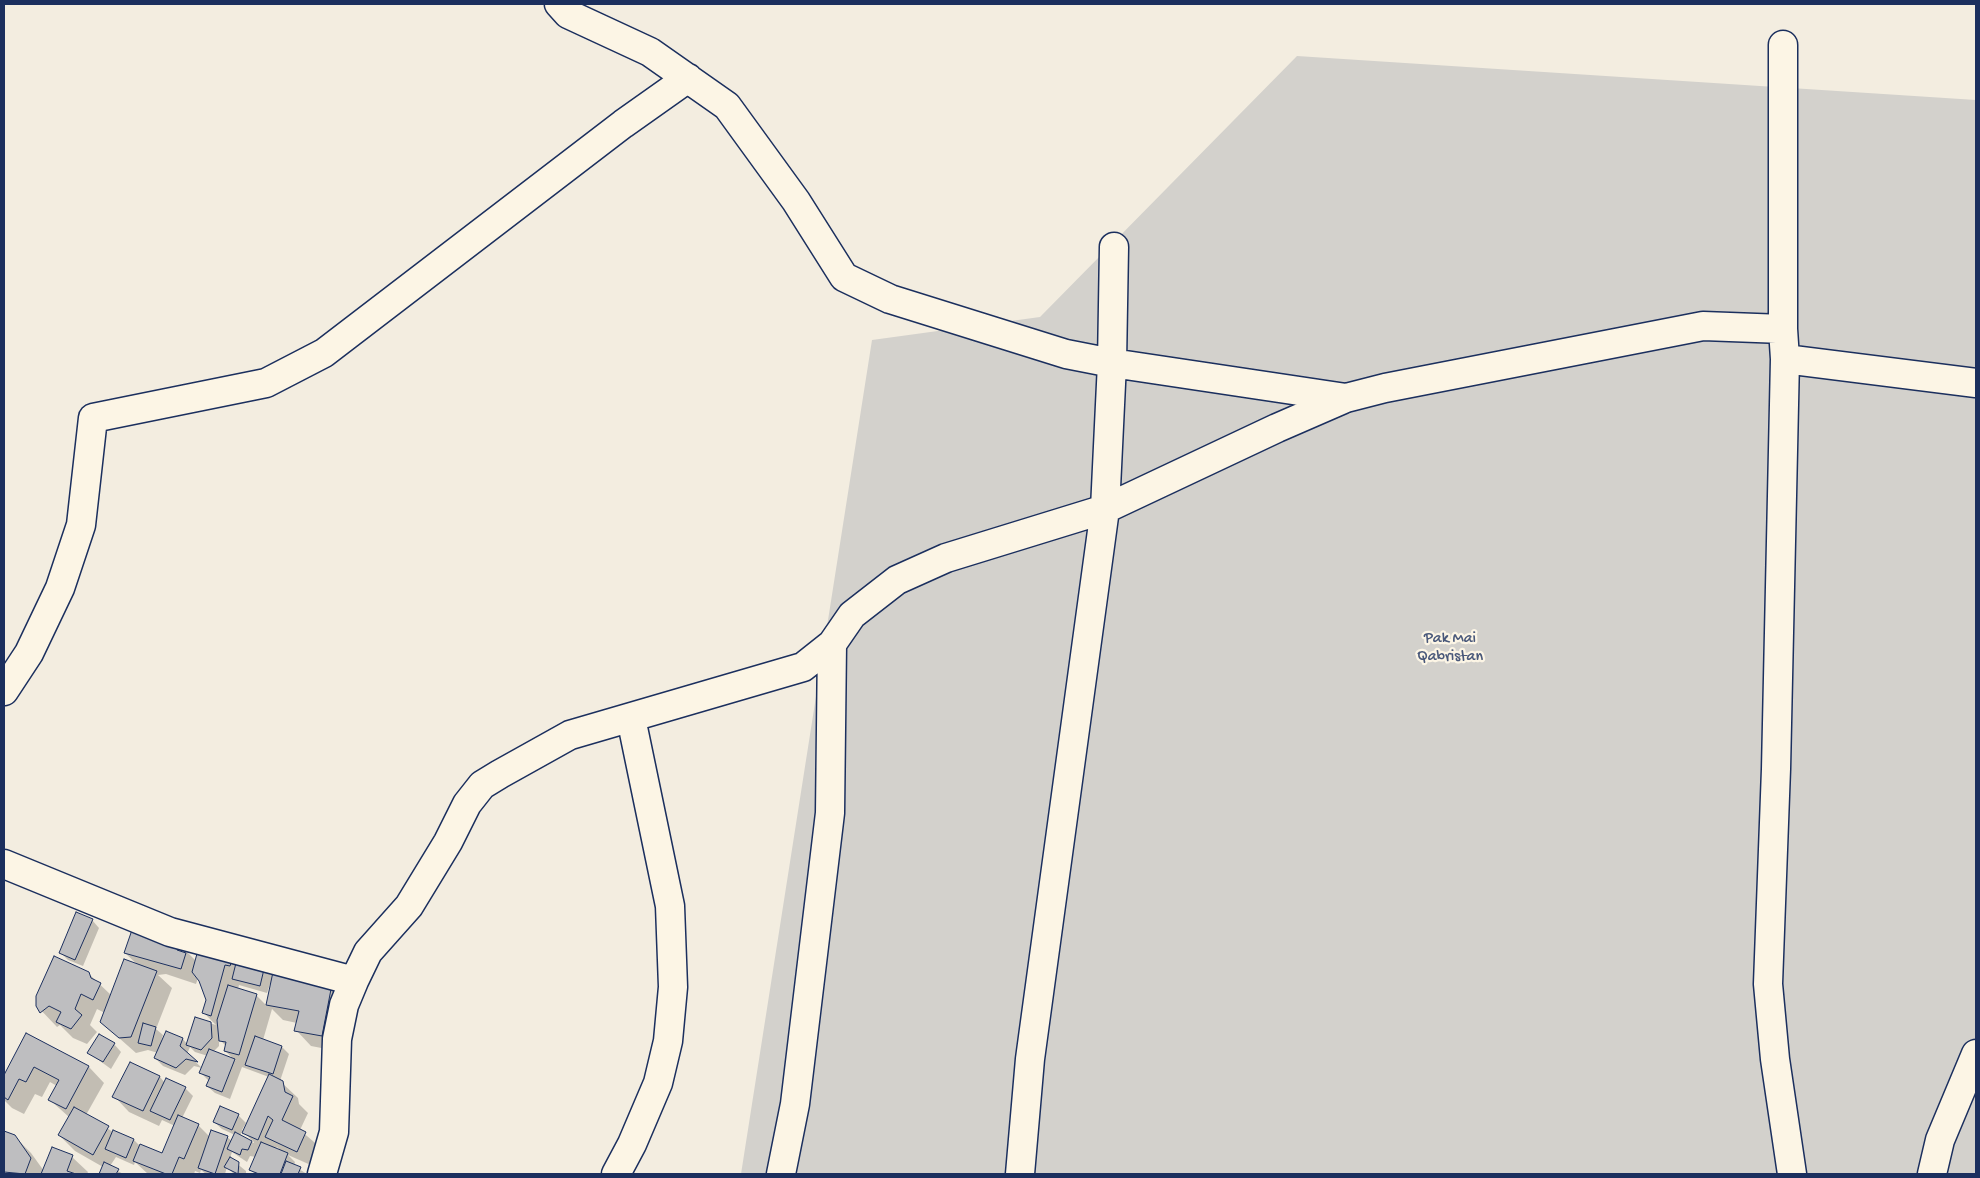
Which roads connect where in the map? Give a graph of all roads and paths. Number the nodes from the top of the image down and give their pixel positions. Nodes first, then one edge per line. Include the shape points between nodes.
1 (560, 4) edge
2 (1783, 45) dead end
3 (688, 78) junction
4 (1114, 247) dead end
5 (1783, 330) junction
6 (1786, 359) junction
7 (1112, 363) junction
8 (1976, 383) edge
9 (1346, 398) junction
10 (1105, 509) junction
11 (832, 644) junction
12 (4, 691) edge
13 (631, 718) junction
14 (4, 864) edge
15 (354, 982) junction
16 (1976, 1054) edge
17 (322, 1174) edge
18 (616, 1174) edge
19 (781, 1174) edge
20 (1020, 1174) edge
21 (1792, 1174) edge
22 (1932, 1174) edge

1 - 3 street via 568,14 650,52
2 - 5 street
3 - 7 street via 727,106 796,200 844,277 890,299 1066,354
3 - 12 street via 324,353 266,382 93,418 81,525 60,588 29,653
4 - 7 street
5 - 6 street
5 - 9 street via 1704,326
6 - 8 street
6 - 21 street via 1768,984 1775,1060
7 - 9 street
7 - 10 street
9 - 10 street
10 - 11 street via 946,558 897,580 852,615
10 - 20 street via 1031,1049
11 - 13 street via 803,667
11 - 19 street via 830,813 794,1104
13 - 15 street via 570,735 482,785 467,804 409,906 368,952
13 - 18 street via 670,906 673,987 668,1041 658,1083
14 - 15 street via 170,932
15 - 17 street via 344,1005 337,1039 334,1132
16 - 22 street via 1940,1140

